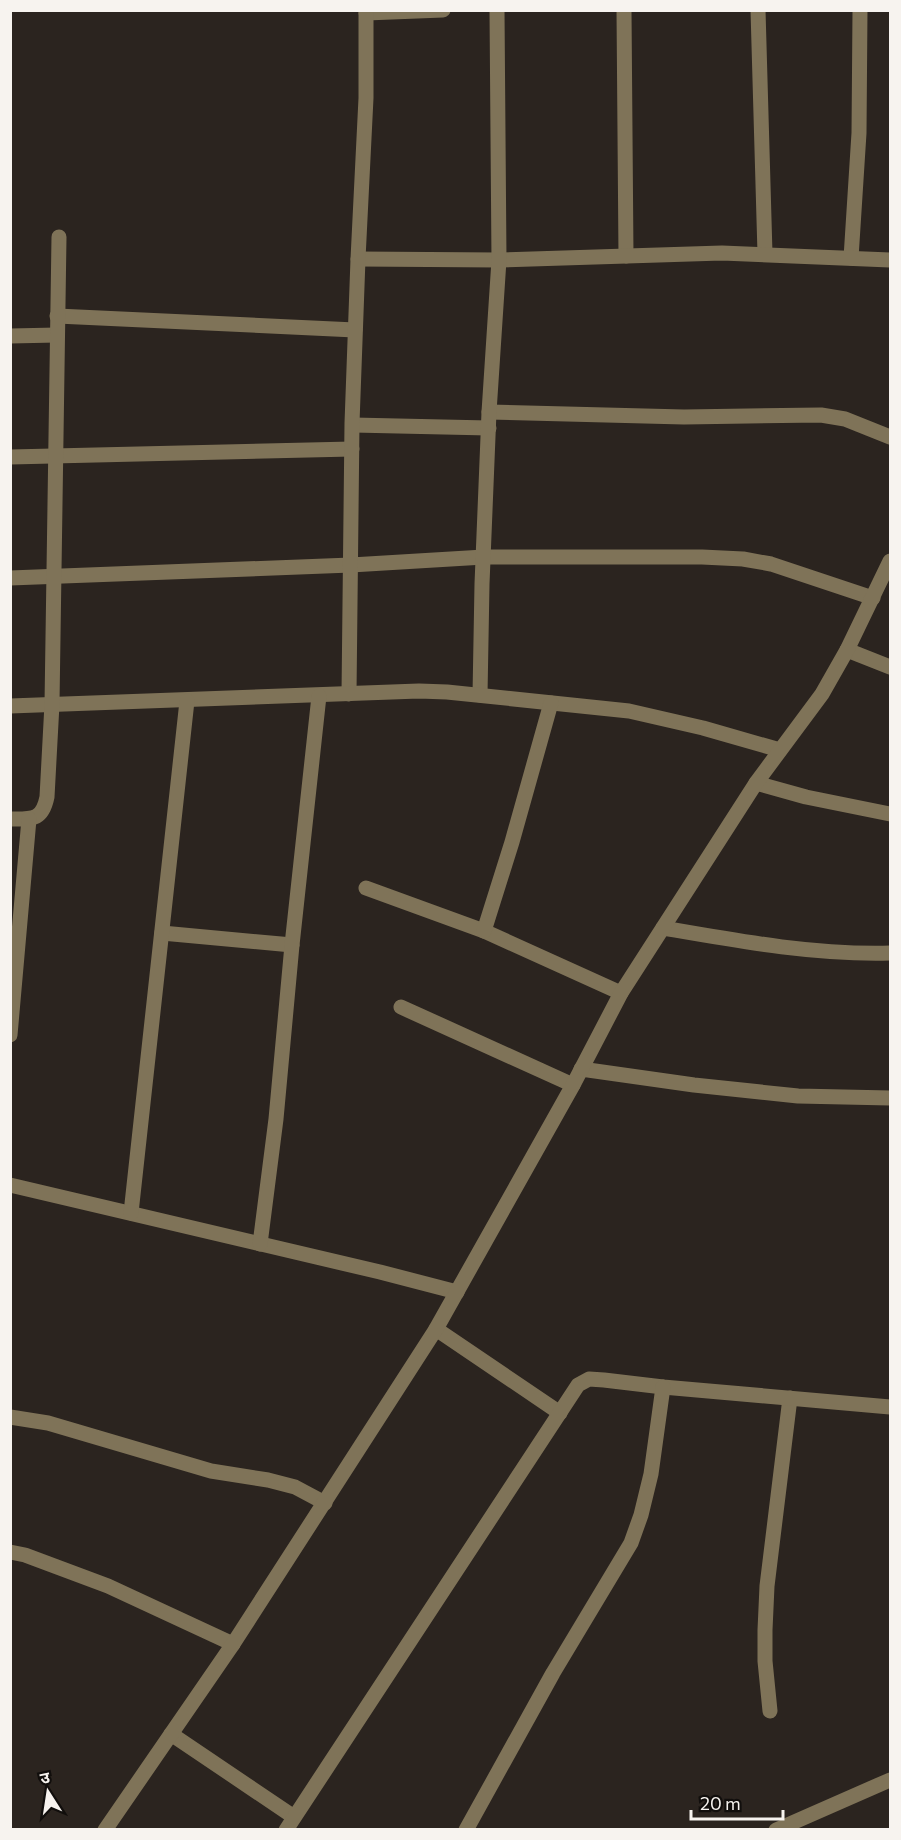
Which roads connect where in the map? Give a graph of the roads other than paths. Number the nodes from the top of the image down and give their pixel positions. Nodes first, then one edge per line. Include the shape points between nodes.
1 (443, 10) edge
2 (497, 10) edge
3 (624, 10) edge
4 (758, 10) edge
5 (860, 10) edge
6 (366, 12) edge
7 (59, 237) dead end
8 (765, 254) junction
9 (626, 256) junction
10 (851, 258) junction
11 (358, 259) junction
12 (499, 260) junction
13 (891, 260) edge
14 (57, 316) junction
15 (356, 330) junction
16 (57, 335) junction
17 (10, 336) edge
18 (489, 420) junction
19 (353, 425) junction
20 (891, 438) edge
21 (352, 449) junction
22 (55, 456) junction
23 (10, 458) edge
24 (484, 557) junction
25 (891, 561) edge
26 (351, 565) junction
27 (54, 577) junction
28 (10, 578) edge
29 (873, 597) junction
30 (847, 650) junction
31 (891, 667) edge
32 (349, 694) junction
33 (480, 695) junction
34 (319, 696) junction
35 (187, 701) junction
36 (551, 703) junction
37 (52, 704) junction
38 (10, 706) edge
39 (780, 750) junction
40 (756, 783) junction
41 (891, 814) edge
42 (10, 819) edge
43 (29, 819) junction
44 (366, 888) dead end
45 (663, 928) junction
46 (484, 931) junction
47 (162, 933) junction
48 (292, 945) junction
49 (891, 953) edge
50 (621, 993) junction
51 (401, 1007) dead end
52 (10, 1035) edge
53 (581, 1070) junction
54 (573, 1085) junction
55 (891, 1098) edge
56 (10, 1185) edge
57 (131, 1213) junction
58 (260, 1244) junction
59 (458, 1292) junction
60 (436, 1329) junction
61 (663, 1387) junction
62 (790, 1398) junction
63 (891, 1407) edge
64 (560, 1413) junction
65 (10, 1417) edge
66 (325, 1503) junction
67 (10, 1552) edge
68 (233, 1644) junction
69 (770, 1711) dead end
70 (171, 1734) junction
71 (891, 1780) edge
72 (290, 1823) edge
73 (780, 1829) edge
74 (105, 1830) edge
75 (466, 1830) edge

1 - 6 street
2 - 12 street
3 - 9 street
4 - 8 street
5 - 10 street via 859,133
6 - 11 street
7 - 14 street
8 - 9 street
8 - 10 street
9 - 12 street
10 - 13 street
11 - 12 street
11 - 15 street
12 - 18 street
14 - 15 street
14 - 16 street
15 - 19 street
16 - 17 street
16 - 22 street
18 - 19 street
18 - 20 street via 821,415 845,419
18 - 24 street
19 - 21 street
21 - 22 street
21 - 26 street
22 - 23 street
22 - 27 street
24 - 26 street
24 - 29 street via 743,559 771,564
24 - 33 street
25 - 29 street
26 - 27 street
26 - 32 street
27 - 28 street
27 - 37 street
29 - 30 street
30 - 31 street
30 - 39 street via 822,694
32 - 33 street via 419,691
32 - 34 street
33 - 36 street
34 - 35 street
34 - 48 street
35 - 37 street
35 - 47 street
36 - 39 street via 629,711
36 - 46 street
37 - 38 street
37 - 43 street via 45,810
39 - 40 street
40 - 41 street
40 - 45 street
42 - 43 street
43 - 52 street
44 - 46 street
45 - 49 street via 810,950
45 - 50 street
46 - 50 street
47 - 48 street
47 - 57 street
48 - 58 street
50 - 53 street
51 - 54 street
53 - 54 street
53 - 55 street via 798,1096
54 - 59 street
56 - 57 street
57 - 58 street
58 - 59 street
59 - 60 street
60 - 64 street
60 - 66 street
61 - 62 street
61 - 64 street via 589,1379 578,1385
61 - 75 street via 651,1474 631,1543 553,1672
62 - 63 street
62 - 69 street via 767,1586 765,1661
64 - 72 street
65 - 66 street via 48,1424 211,1471 296,1487
66 - 68 street
67 - 68 street via 108,1586
68 - 70 street
70 - 72 street
70 - 74 street
71 - 73 street

